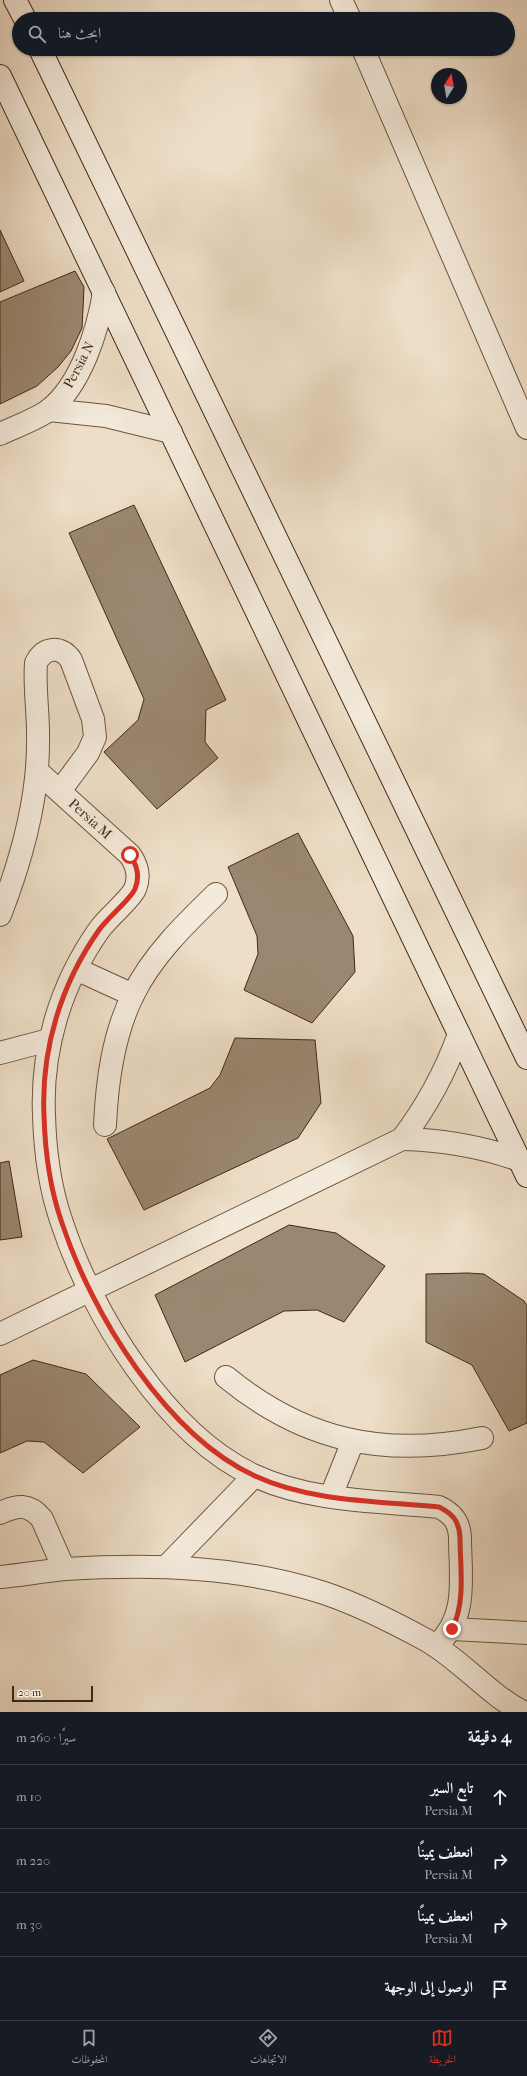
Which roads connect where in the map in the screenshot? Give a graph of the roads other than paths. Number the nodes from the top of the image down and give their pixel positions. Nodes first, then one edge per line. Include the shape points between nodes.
1 (16, 0) edge
2 (341, 0) edge
3 (22, 12) edge
4 (347, 12) edge
5 (43, 56) edge
6 (366, 56) edge
7 (0, 76) edge
8 (104, 292) junction
9 (49, 410) junction
10 (527, 428) edge
11 (171, 432) junction
12 (0, 434) edge
13 (37, 771) junction
14 (60, 791) junction
15 (216, 894) dead end
16 (0, 915) edge
17 (76, 969) junction
18 (133, 995) junction
19 (459, 1034) junction
20 (49, 1040) junction
21 (0, 1053) edge
22 (527, 1058) edge
23 (105, 1125) dead end
24 (402, 1139) junction
25 (523, 1168) edge
26 (90, 1290) junction
27 (0, 1334) edge
28 (226, 1377) dead end
29 (482, 1438) dead end
30 (353, 1441) junction
31 (254, 1476) junction
32 (331, 1496) junction
33 (0, 1513) edge
34 (166, 1567) junction
35 (64, 1569) junction
36 (0, 1577) edge
37 (452, 1629) junction
38 (527, 1633) edge
39 (436, 1646) junction
40 (523, 1712) edge

1 - 3 street
2 - 4 street
5 - 22 street
6 - 10 street
7 - 8 street
8 - 9 street, Persia N via 87,355 76,375
8 - 11 street
9 - 11 street, Persia N via 106,416
9 - 12 street, Persia N
11 - 19 street
13 - 14 street, Persia M
13 - 14 street, Persia M via 36,663 45,651 60,650 71,660 95,728 92,746
13 - 16 street, Persia M via 21,855
14 - 17 street, Persia M via 130,855 137,870 137,883 131,895 100,928
15 - 18 street via 167,944
17 - 18 street
17 - 20 street, Persia M via 60,1004
18 - 23 street via 112,1058
19 - 24 street via 436,1090
19 - 25 street
20 - 21 street
20 - 26 street, Persia M via 45,1076 46,1150 61,1222
24 - 25 street via 462,1143 491,1150
24 - 26 street
26 - 27 street
26 - 31 street, Persia M via 138,1371 175,1416 201,1441
28 - 30 street via 246,1394 291,1420
29 - 30 street via 418,1447 385,1446
30 - 32 street
31 - 32 street, Persia M
31 - 34 street
32 - 37 street, Persia M via 439,1507 455,1518 460,1537 460,1602
33 - 35 street via 21,1506 29,1507 36,1512 42,1519
34 - 35 street
34 - 39 street via 246,1575 324,1593 368,1610
35 - 36 street
37 - 38 street
37 - 39 street, Persia M
39 - 40 street

